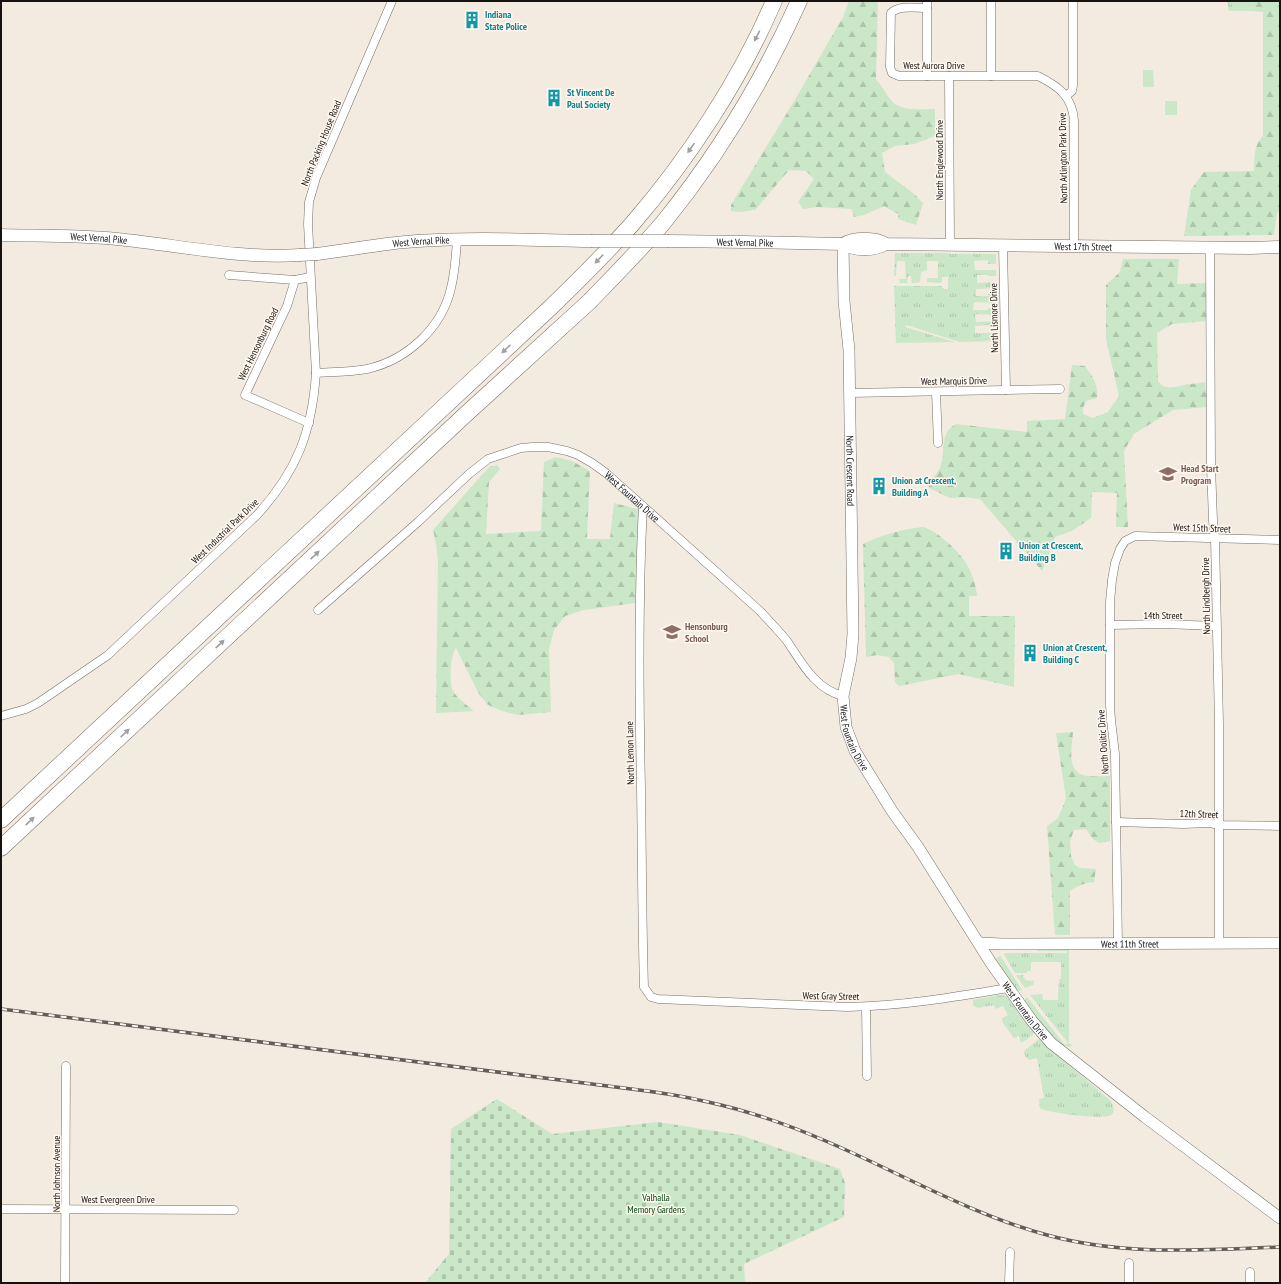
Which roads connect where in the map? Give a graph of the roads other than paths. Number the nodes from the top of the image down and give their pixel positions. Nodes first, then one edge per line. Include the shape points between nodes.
1 (392, 1) edge
2 (774, 1) edge
3 (799, 1) edge
4 (991, 1) edge
5 (1073, 1) edge
6 (927, 5) edge
7 (927, 76) junction
8 (949, 76) junction
9 (991, 76) junction
10 (1066, 96) junction
11 (1, 236) edge
12 (457, 240) junction
13 (842, 244) junction
14 (950, 245) junction
15 (1003, 246) junction
16 (1074, 247) junction
17 (1280, 247) edge
18 (1210, 248) junction
19 (229, 275) dead end
20 (310, 277) junction
21 (295, 280) junction
22 (316, 373) junction
23 (1060, 389) dead end
24 (1006, 390) junction
25 (936, 392) junction
26 (850, 393) junction
27 (309, 423) junction
28 (938, 443) dead end
29 (643, 506) junction
30 (1215, 538) junction
31 (1280, 540) edge
32 (1125, 541) joint
33 (318, 610) dead end
34 (1110, 625) junction
35 (1216, 626) junction
36 (843, 696) junction
37 (1, 716) edge
38 (1, 820) edge
39 (1116, 822) junction
40 (1219, 825) junction
41 (1280, 826) edge
42 (1, 848) edge
43 (980, 943) junction
44 (1219, 943) junction
45 (1280, 943) edge
46 (1118, 944) junction
47 (1008, 988) junction
48 (651, 997) joint
49 (866, 1007) junction
50 (66, 1066) dead end
51 (867, 1076) dead end
52 (1, 1209) edge
53 (66, 1209) junction
54 (234, 1210) dead end
55 (1280, 1218) edge
56 (1010, 1252) dead end
57 (1129, 1264) dead end
58 (1250, 1272) dead end
59 (65, 1283) edge
60 (1009, 1283) edge
61 (1129, 1283) edge
62 (1250, 1283) edge

1 - 20 street, North Packing House Road via 311,194 308,224
2 -> 38 highway via 743,63 696,141 633,223 522,334
42 -> 3 highway via 608,282 661,224 709,161 745,106
4 - 9 street
5 - 10 street via 1073,85 1072,91
6 - 7 street
6 - 7 street, West Aurora Drive via 901,8 891,13 890,67 892,73 899,76
7 - 8 street, West Aurora Drive
8 - 9 street, West Aurora Drive
8 - 14 street, North Englewood Drive
9 - 10 street, West Aurora Drive via 1038,76 1057,86
10 - 16 street, North Arlington Park Drive via 1074,120
11 - 12 main road, West Vernal Pike, bridge via 96,237 269,256 317,254 393,243
12 - 13 main road, West Vernal Pike, bridge
12 - 22 street via 454,277 446,305 418,342 408,351 367,369
13 - 14 main road, West 17th Street via 854,248 875,248 886,244
13 - 26 street, North Crescent Road
14 - 15 main road, West 17th Street
15 - 16 main road, West 17th Street
15 - 24 street, North Lismore Drive
16 - 18 main road, West 17th Street
17 - 18 main road, West 17th Street
18 - 30 street, North Lindbergh Drive via 1211,466
19 - 21 street
20 - 21 street
20 - 22 street, North Packing House Road
21 - 27 street, West Hensonburg Road via 287,306 245,395
22 - 27 street, West Industrial Park Drive
23 - 24 street, West Marquis Drive
24 - 25 street, West Marquis Drive
25 - 26 street, West Marquis Drive
25 - 28 street
26 - 36 street, North Crescent Road via 853,634
27 - 37 street, West Industrial Park Drive via 296,460 286,478 249,524 108,655 38,703
29 - 33 street, West Fountain Drive via 599,468 578,455 540,447 508,451 488,458 479,465
29 - 36 street, West Fountain Drive via 760,611 815,680 829,691
29 - 48 street, North Lemon Lane via 640,572 641,883 644,988
30 - 31 street, West 15th Street
30 - 32 street, West 15th Street via 1140,536
30 - 35 street, North Lindbergh Drive
32 - 34 street, North Oolitic Drive via 1115,563
34 - 35 street, 14th Street
34 - 39 street, North Oolitic Drive via 1110,720 1115,754
35 - 40 street, North Lindbergh Drive
36 - 43 street, West Fountain Drive via 846,727 858,757
39 - 40 street, 12th Street
39 - 46 street, North Oolitic Drive
40 - 41 street, 12th Street
40 - 44 street, North Lindbergh Drive
43 - 46 street, West 11th Street
43 - 47 street, West Fountain Drive
44 - 45 street, West 11th Street
44 - 46 street, West 11th Street
47 - 49 street, West Gray Street via 921,1002
47 - 55 street, West Fountain Drive via 1051,1043 1157,1127
48 - 49 street, West Gray Street
49 - 51 street
50 - 53 street, North Johnson Avenue
52 - 53 street, West Evergreen Drive
53 - 54 street, West Evergreen Drive
53 - 59 street, North Johnson Avenue
56 - 60 street
57 - 61 street
58 - 62 street

